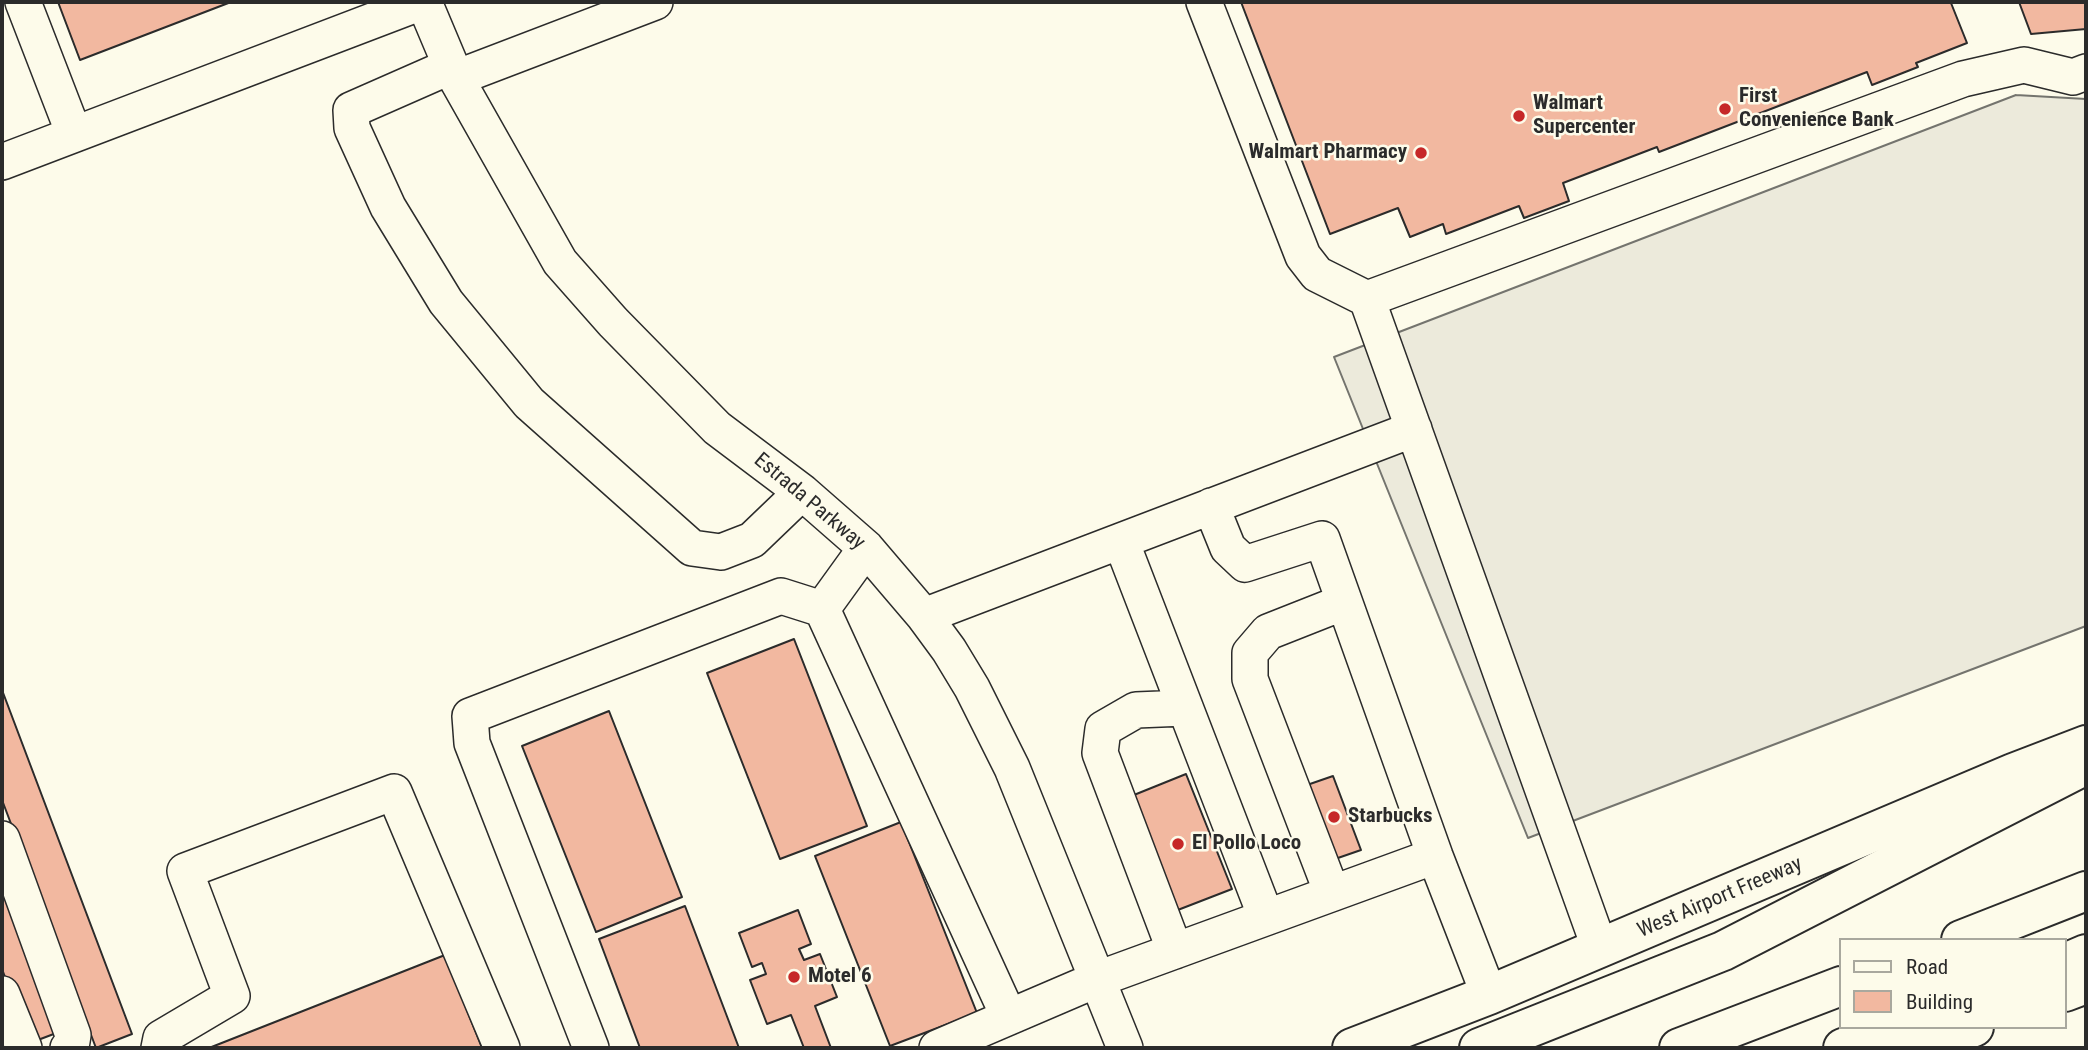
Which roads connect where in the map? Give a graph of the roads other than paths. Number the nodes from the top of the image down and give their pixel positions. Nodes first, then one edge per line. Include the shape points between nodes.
1 (23, 2) edge
2 (423, 2) edge
3 (655, 2) edge
4 (1204, 2) edge
5 (453, 72) junction
6 (2086, 72) edge
7 (74, 134) junction
8 (2, 162) edge
9 (1367, 299) junction
10 (1413, 429) junction
11 (802, 492) junction
12 (1211, 506) junction
13 (1121, 541) junction
14 (866, 548) junction
15 (1345, 602) junction
16 (822, 609) junction
17 (924, 616) junction
18 (1185, 708) junction
19 (2086, 745) edge
20 (2086, 765) edge
21 (2, 839) edge
22 (1435, 856) junction
23 (2086, 891) edge
24 (1332, 893) junction
25 (1266, 917) junction
26 (1966, 938) edge
27 (1600, 949) junction
28 (1175, 951) junction
29 (2086, 954) edge
30 (2067, 961) edge
31 (1098, 979) junction
32 (2086, 984) edge
33 (1840, 986) edge
34 (2067, 991) edge
35 (2, 994) edge
36 (1489, 995) junction
37 (1008, 1015) junction
38 (1893, 1029) edge
39 (1969, 1029) edge
40 (24, 1048) edge
41 (68, 1048) edge
42 (159, 1048) edge
43 (502, 1048) edge
44 (591, 1048) edge
45 (937, 1048) edge
46 (1125, 1048) edge
47 (1352, 1048) edge
48 (1479, 1048) edge
49 (1679, 1048) edge
50 (1843, 1048) edge
51 (1920, 1048) edge

1 - 7 street
2 - 5 street, Estrada Parkway
2 - 7 street
3 - 5 street
4 - 9 street via 1303,256 1317,274
5 - 11 street, Estrada Parkway via 560,262 717,428
5 - 11 street via 351,110 352,128 388,207 446,302 529,403 692,548 721,552 752,540
6 - 9 street via 2073,77 2024,65 1963,79
7 - 8 street
9 - 10 street
10 - 12 street
10 - 27 street
11 - 14 street, Estrada Parkway
12 - 13 street
12 - 15 street via 1228,548 1245,564 1322,539
13 - 17 street
13 - 18 street
14 - 16 street
14 - 17 street, Estrada Parkway
15 - 22 street
15 - 24 street via 1268,632 1250,653 1250,679
16 - 37 street
16 - 44 street via 781,596 470,716 472,743
17 - 31 street, Estrada Parkway via 993,726
18 - 25 street
18 - 28 street via 1136,710 1103,729 1100,753
19 - 27 main road, West Airport Freeway
20 - 48 main road via 1723,951
21 - 41 street via 73,1035
22 - 24 street
22 - 36 street
23 - 26 main road
24 - 25 street
25 - 28 street
27 - 36 main road, West Airport Freeway
28 - 31 street
29 - 30 main road
31 - 37 street
31 - 46 street, Estrada Parkway
32 - 34 main road
33 - 49 main road
35 - 40 street
36 - 47 main road, West Airport Freeway
37 - 45 street
38 - 50 main road
39 - 51 main road
42 - 43 street via 161,1038 232,996 185,871 394,792

